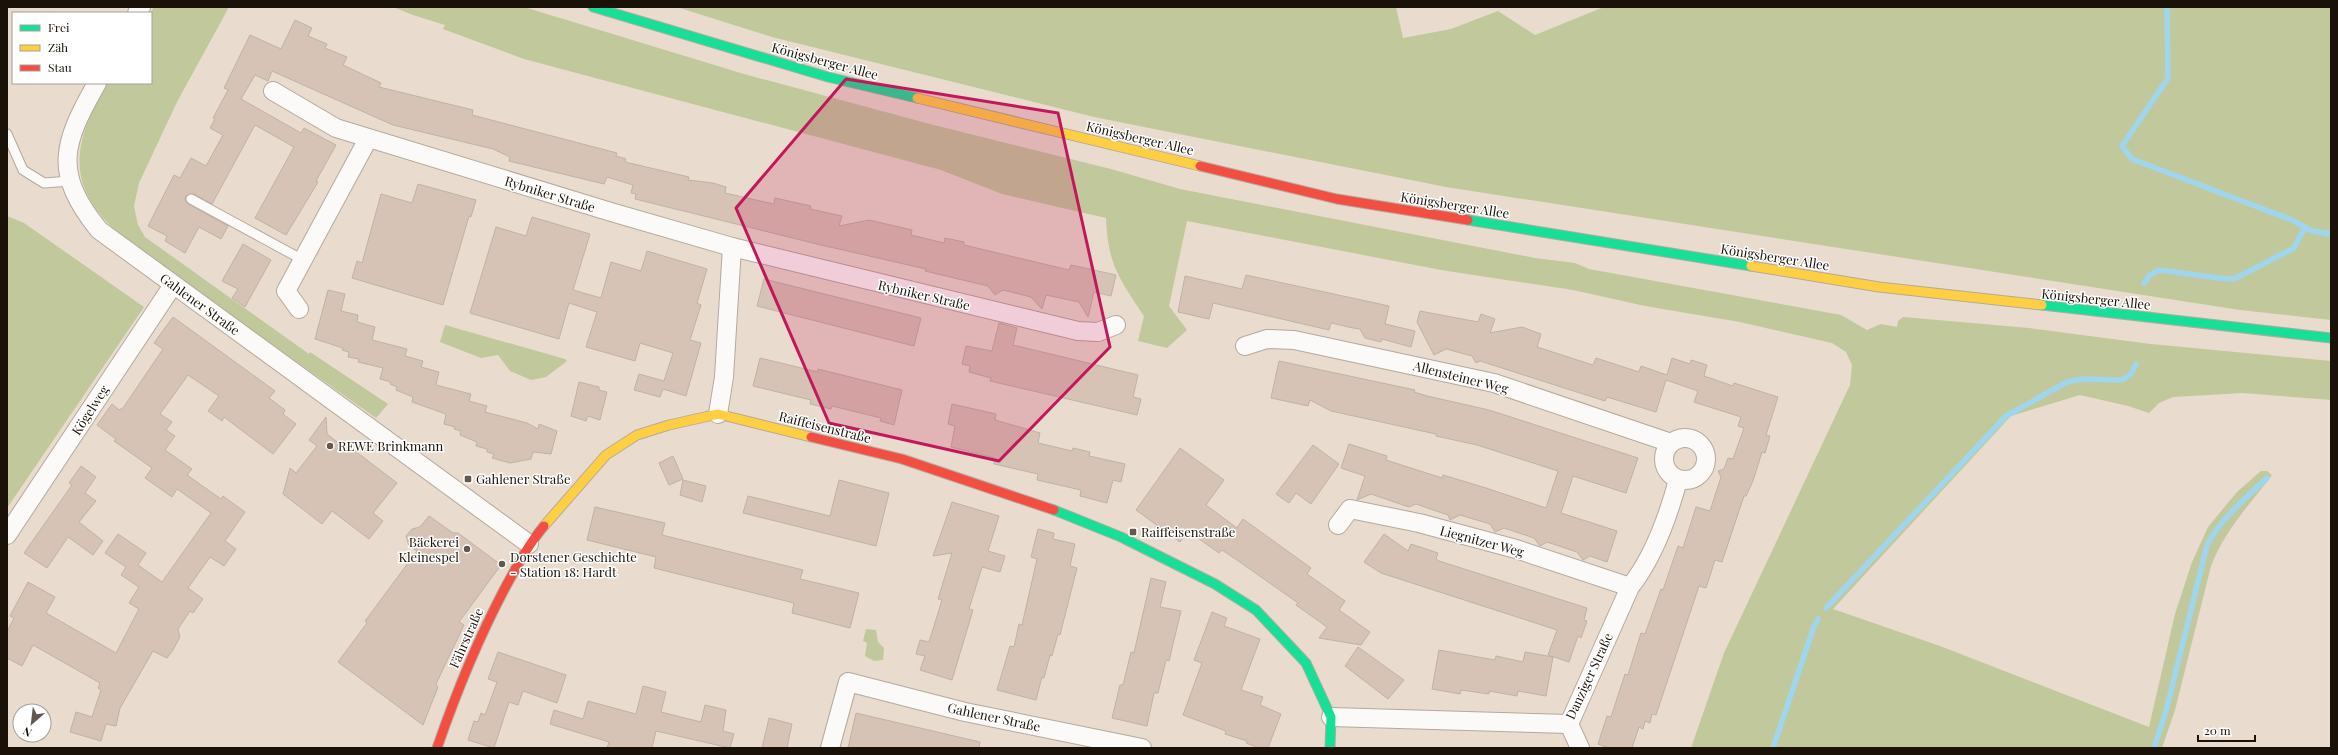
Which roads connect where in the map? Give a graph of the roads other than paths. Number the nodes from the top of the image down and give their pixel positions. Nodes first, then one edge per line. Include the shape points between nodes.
1 (593, 7) edge
2 (96, 84) edge
3 (273, 91) dead end
4 (7, 134) edge
5 (368, 139) junction
6 (70, 181) junction
7 (191, 199) dead end
8 (732, 248) junction
9 (303, 260) junction
10 (172, 285) junction
11 (299, 309) dead end
12 (1116, 325) dead end
13 (2331, 338) edge
14 (1245, 346) dead end
15 (718, 414) junction
16 (1671, 443) junction
17 (1678, 480) junction
18 (1338, 525) dead end
19 (7, 535) edge
20 (529, 544) junction
21 (1630, 587) junction
22 (1331, 717) junction
23 (1569, 724) junction
24 (437, 748) edge
25 (830, 748) edge
26 (1142, 748) edge
27 (1330, 748) edge
28 (1580, 748) edge

1 - 13 main road, Königsberger Allee via 828,77 1337,199 1879,287
2 - 6 street, Gahlener Straße via 77,119 71,138 67,159
3 - 5 street, Rybniker Straße via 336,128
4 - 6 lane via 23,170 44,183
5 - 8 street, Rybniker Straße
5 - 9 street
6 - 10 street, Gahlener Straße via 78,202 99,230
7 - 9 lane
8 - 12 street, Rybniker Straße via 1078,331 1098,332
8 - 15 street via 724,377
9 - 11 street via 286,291
10 - 19 street, Kögelweg
10 - 20 street, Gahlener Straße
14 - 16 street, Allensteiner Weg via 1267,339 1294,340 1494,383
15 - 20 main road, Raiffeisenstraße via 669,424 637,435 606,455
15 - 22 main road, Raiffeisenstraße via 902,459 1029,500 1129,541 1215,584 1256,610 1306,663
16 - 17 street via 1664,453 1663,460 1668,473
16 - 17 street via 1678,439 1693,439 1703,448 1706,455 1706,462 1698,476 1692,480
17 - 21 street, Danziger Straße via 1671,505 1642,573
18 - 21 street, Liegnitzer Weg via 1350,509 1516,549
20 - 24 main road, Fährstraße via 484,627 457,690
21 - 23 street, Danziger Straße
22 - 23 street, Danziger Straße
22 - 27 main road, Raiffeisenstraße
23 - 28 street
25 - 26 street, Gahlener Straße via 848,682 965,712

